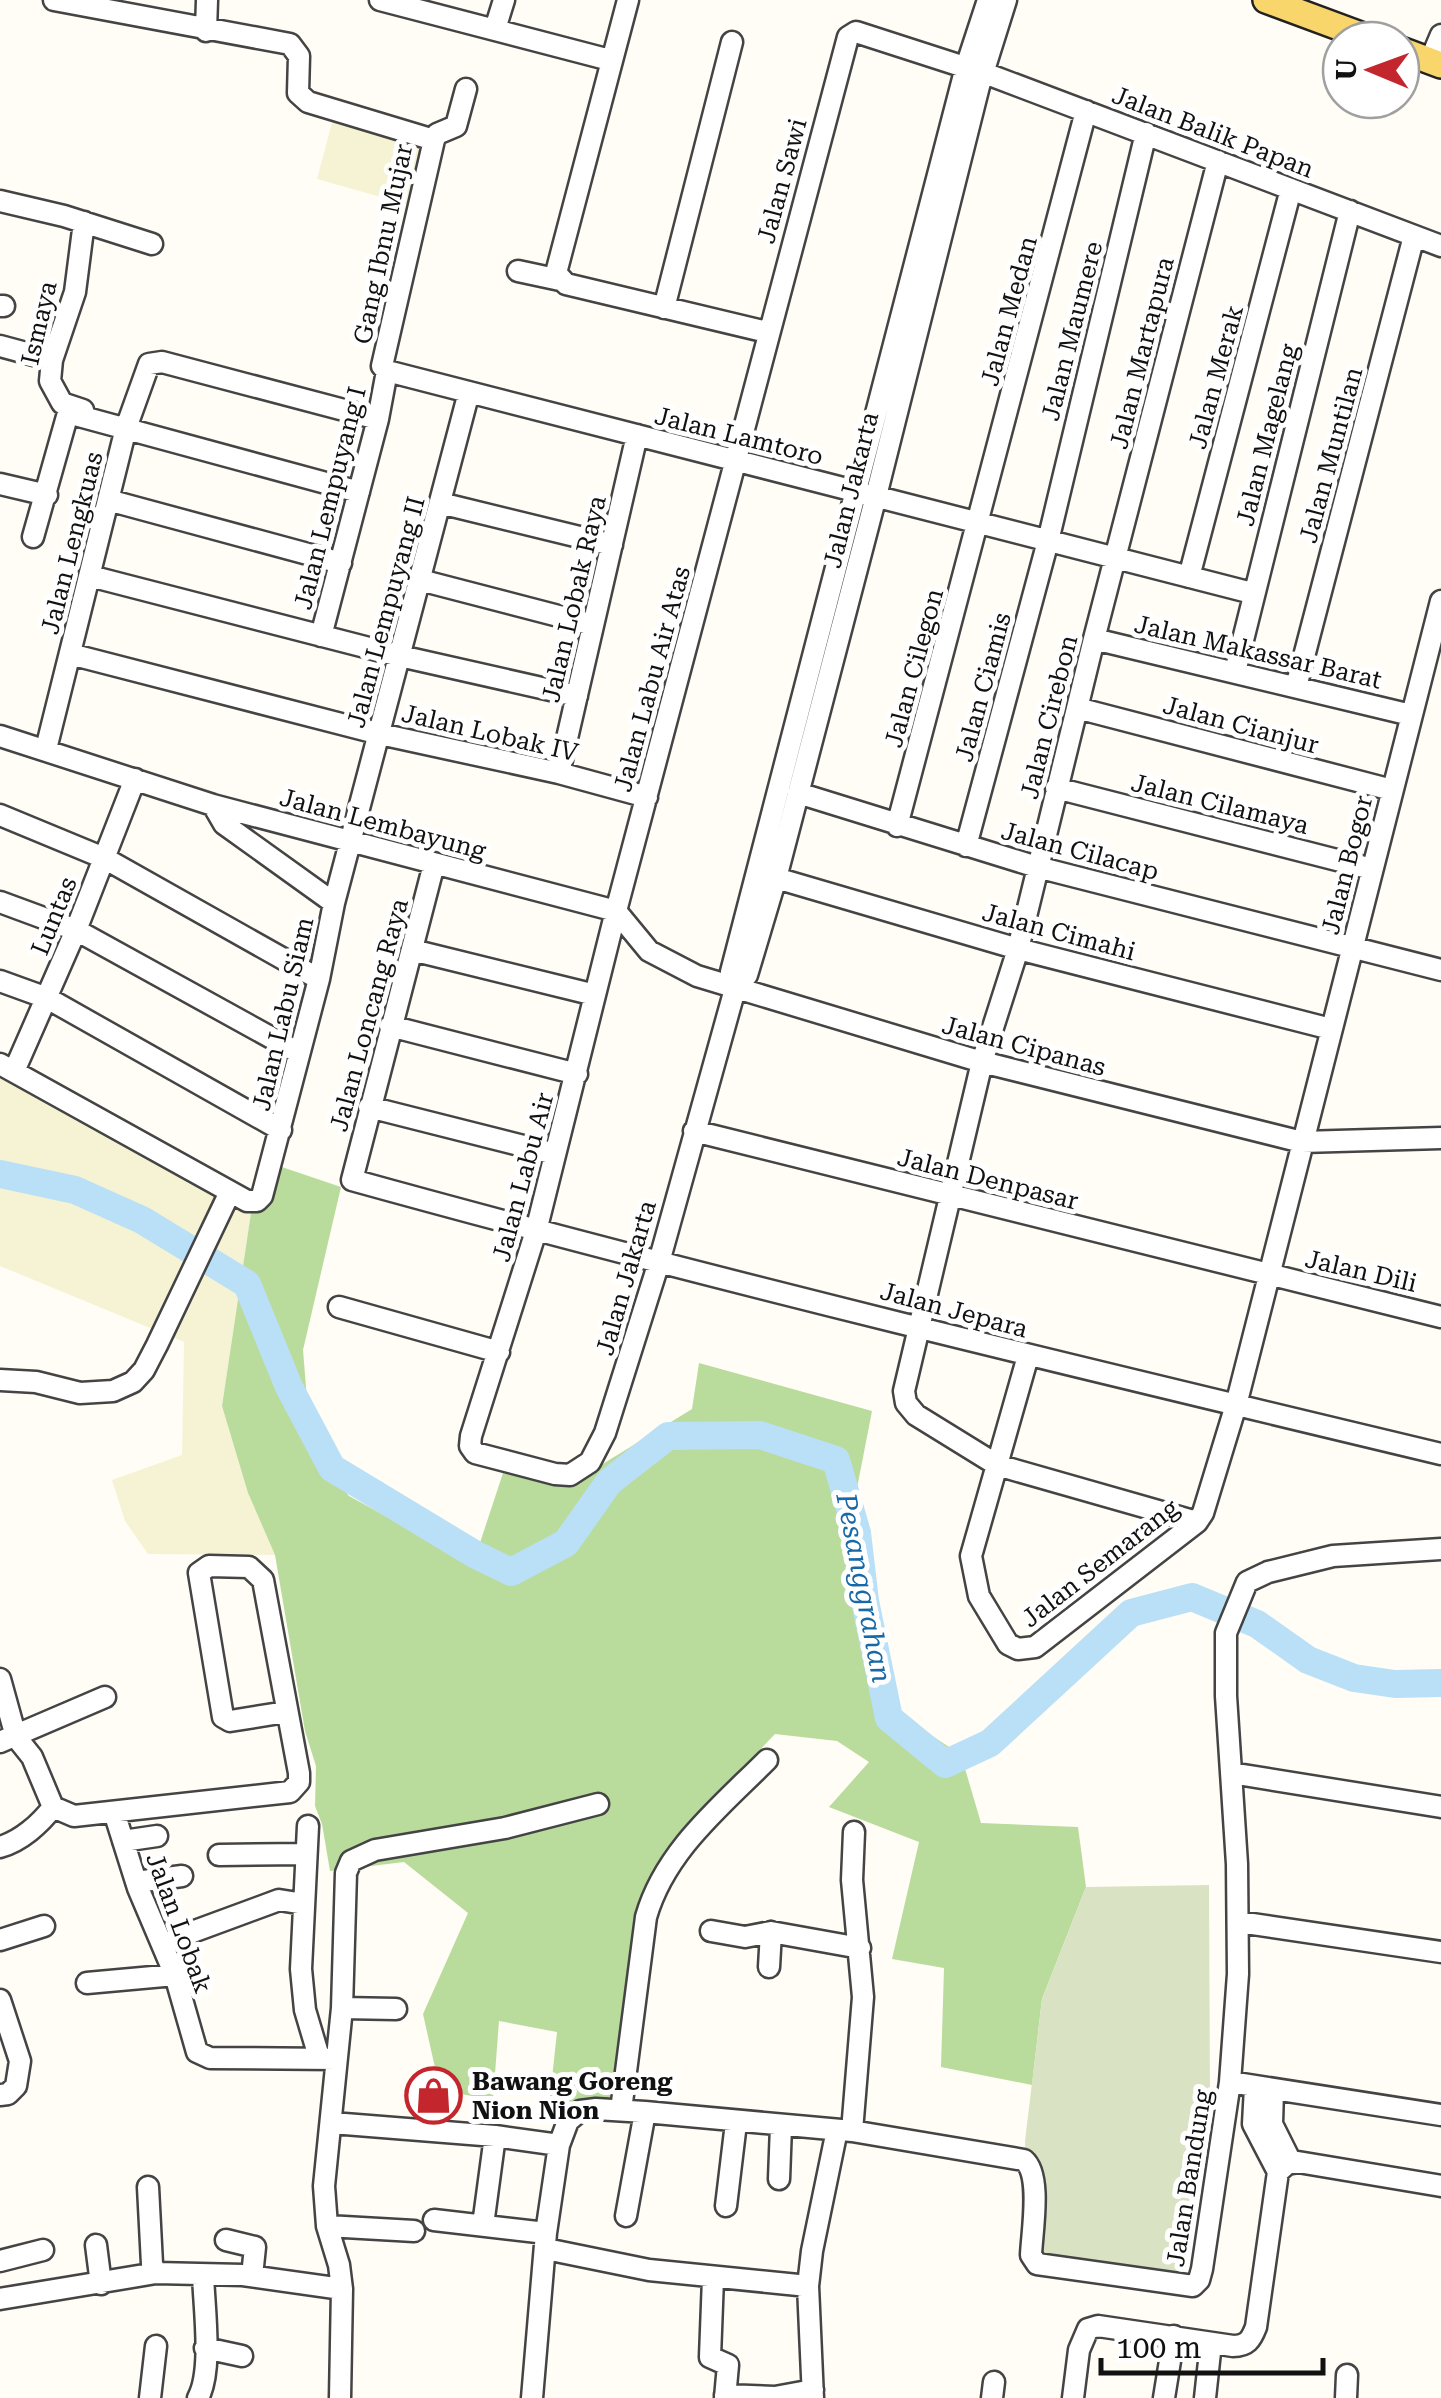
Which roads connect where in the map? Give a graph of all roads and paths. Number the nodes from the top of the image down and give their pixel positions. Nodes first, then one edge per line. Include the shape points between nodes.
1 (54, 0) edge
2 (207, 0) edge
3 (380, 0) edge
4 (504, 0) edge
5 (628, 0) edge
6 (988, 0) edge
7 (1006, 0) edge
8 (1282, 3) edge
9 (1324, 20) edge
10 (495, 29) junction
11 (206, 30) junction
12 (1441, 35) edge
13 (732, 42) dead end
14 (610, 60) junction
15 (1436, 63) edge
16 (974, 70) junction
17 (466, 89) dead end
18 (1086, 111) junction
19 (1146, 134) junction
20 (434, 140) junction
21 (1218, 161) junction
22 (1291, 189) junction
23 (0, 201) edge
24 (1350, 211) junction
25 (84, 222) junction
26 (1414, 236) junction
27 (152, 244) dead end
28 (1441, 246) edge
29 (518, 271) dead end
30 (560, 280) junction
31 (664, 308) junction
32 (767, 332) junction
33 (0, 346) edge
34 (52, 360) junction
35 (387, 371) junction
36 (469, 392) junction
37 (83, 417) junction
38 (378, 419) junction
39 (126, 428) junction
40 (636, 435) junction
41 (735, 460) junction
42 (0, 484) edge
43 (854, 491) junction
44 (359, 492) junction
45 (47, 495) junction
46 (876, 496) junction
47 (108, 500) junction
48 (440, 504) junction
49 (979, 523) junction
50 (33, 537) dead end
51 (1048, 541) junction
52 (612, 544) junction
53 (1115, 558) junction
54 (340, 563) junction
55 (90, 576) junction
56 (1190, 577) junction
57 (420, 580) junction
58 (1252, 594) junction
59 (1441, 601) edge
60 (594, 625) junction
61 (321, 636) junction
62 (1094, 639) junction
63 (70, 654) junction
64 (400, 656) junction
65 (1234, 672) junction
66 (1296, 687) junction
67 (577, 696) junction
68 (1077, 708) junction
69 (1410, 714) junction
70 (380, 734) junction
71 (0, 736) edge
72 (46, 749) junction
73 (559, 773) junction
74 (135, 779) junction
75 (1056, 788) junction
76 (1392, 790) junction
77 (798, 793) junction
78 (646, 796) junction
79 (213, 805) junction
80 (0, 815) edge
81 (897, 826) junction
82 (351, 843) junction
83 (966, 846) junction
84 (104, 858) junction
85 (434, 864) junction
86 (1037, 867) junction
87 (1372, 869) junction
88 (776, 878) junction
89 (0, 902) edge
90 (334, 902) junction
91 (616, 911) junction
92 (76, 930) junction
93 (1352, 946) junction
94 (1018, 949) junction
95 (412, 950) junction
96 (1441, 970) edge
97 (318, 979) junction
98 (0, 981) edge
99 (735, 988) junction
100 (594, 995) junction
101 (47, 998) junction
102 (390, 1026) junction
103 (1331, 1029) junction
104 (299, 1054) junction
105 (982, 1062) junction
106 (8, 1066) edge
107 (577, 1074) junction
108 (369, 1107) junction
109 (281, 1130) junction
110 (694, 1131) junction
111 (1441, 1138) edge
112 (1302, 1142) junction
113 (555, 1154) junction
114 (352, 1180) joint
115 (230, 1192) junction
116 (949, 1196) junction
117 (536, 1231) junction
118 (659, 1262) junction
119 (1269, 1276) junction
120 (339, 1307) dead end
121 (1441, 1317) edge
122 (918, 1325) junction
123 (499, 1352) junction
124 (1028, 1356) junction
125 (0, 1380) edge
126 (1236, 1405) junction
127 (475, 1453) joint
128 (1441, 1454) edge
129 (996, 1465) junction
130 (1197, 1522) junction
131 (1441, 1549) edge
132 (0, 1679) edge
133 (105, 1697) dead end
134 (286, 1712) junction
135 (8, 1739) edge
136 (767, 1760) dead end
137 (1231, 1773) junction
138 (598, 1804) dead end
139 (1441, 1807) edge
140 (114, 1812) junction
141 (48, 1814) junction
142 (308, 1826) dead end
143 (854, 1832) dead end
144 (157, 1836) dead end
145 (123, 1841) junction
146 (0, 1847) edge
147 (306, 1854) junction
148 (219, 1855) dead end
149 (182, 1876) dead end
150 (136, 1882) junction
151 (304, 1904) junction
152 (1238, 1922) junction
153 (44, 1926) dead end
154 (711, 1930) dead end
155 (772, 1932) junction
156 (176, 1938) dead end
157 (0, 1940) edge
158 (860, 1948) junction
159 (1441, 1952) edge
160 (769, 1966) dead end
161 (175, 1975) junction
162 (87, 1983) dead end
163 (0, 2000) edge
164 (342, 2008) junction
165 (396, 2009) dead end
166 (327, 2058) junction
167 (1230, 2082) junction
168 (1264, 2088) junction
169 (0, 2094) edge
170 (621, 2110) junction
171 (645, 2112) junction
172 (1441, 2115) edge
173 (736, 2122) junction
174 (332, 2123) junction
175 (781, 2126) junction
176 (844, 2131) junction
177 (496, 2136) junction
178 (559, 2145) junction
179 (1285, 2167) junction
180 (779, 2179) dead end
181 (1441, 2186) edge
182 (153, 2190) dead end
183 (726, 2206) dead end
184 (626, 2216) dead end
185 (434, 2220) dead end
186 (327, 2226) junction
187 (483, 2226) junction
188 (414, 2232) dead end
189 (226, 2240) dead end
190 (546, 2241) junction
191 (96, 2245) dead end
192 (44, 2250) dead end
193 (0, 2261) edge
194 (156, 2274) junction
195 (203, 2275) junction
196 (252, 2276) junction
197 (713, 2278) junction
198 (101, 2284) junction
199 (808, 2286) junction
200 (342, 2288) junction
201 (0, 2298) edge
202 (1174, 2336) junction
203 (1211, 2343) junction
204 (156, 2346) dead end
205 (205, 2348) junction
206 (242, 2356) dead end
207 (1347, 2376) dead end
208 (813, 2394) edge
209 (725, 2397) edge
210 (150, 2398) edge
211 (198, 2398) edge
212 (340, 2398) edge
213 (532, 2398) edge
214 (1073, 2398) edge
215 (1164, 2398) edge
216 (1205, 2398) edge
217 (1346, 2398) edge

1 - 11 street, Gang Ibnu Mujar
2 - 11 street
3 - 10 street
4 - 10 street
5 - 14 street
6 - 16 street, Jalan Jakarta
7 - 16 street, Jalan Jakarta
8 - 9 main road
10 - 14 street
11 - 20 street, Gang Ibnu Mujar via 290,44 299,56 298,93 308,102
12 - 15 street
13 - 31 street
14 - 30 street via 558,263
16 - 18 street, Jalan Balik Papan
16 - 32 street, Jalan Sawi via 863,33 848,37
16 - 43 street, Jalan Jakarta
16 - 46 street, Jalan Jakarta
17 - 20 street via 456,126
18 - 19 street, Jalan Balik Papan
18 - 49 street, Jalan Medan
19 - 21 street, Jalan Balik Papan
19 - 51 street, Jalan Maumere
20 - 35 street, Gang Ibnu Mujar via 382,366
21 - 22 street, Jalan Balik Papan
21 - 53 street, Jalan Martapura
22 - 24 street, Jalan Balik Papan
22 - 56 street, Jalan Merak
23 - 25 street
24 - 26 street, Jalan Balik Papan
24 - 58 street, Jalan Magelang
25 - 27 street
25 - 34 street, Ismaya via 75,292
26 - 28 street, Jalan Balik Papan
26 - 66 street, Jalan Muntilan
29 - 30 street
30 - 31 street
31 - 32 street
32 - 41 street, Jalan Sawi
33 - 34 street
34 - 37 street, Ismaya via 50,381 62,403 84,411
35 - 36 street, Jalan Lamtoro
35 - 38 street, Jalan Lempuyang I
36 - 40 street, Jalan Lamtoro
36 - 48 street, Jalan Lempuyang II
37 - 39 street
37 - 45 street via 68,413
38 - 39 street, Jalan Lengkuas via 162,362 148,365
38 - 44 street, Jalan Lempuyang I
39 - 44 street
39 - 47 street, Jalan Lengkuas
40 - 41 street, Jalan Lamtoro
40 - 52 street, Jalan Lobak Raya
41 - 43 street, Jalan Lamtoro
41 - 78 street, Jalan Labu Air Atas
42 - 45 street
43 - 46 street, Jalan Lamtoro
43 - 99 street, Jalan Jakarta via 730,972
44 - 54 street, Jalan Lempuyang I
45 - 50 street
46 - 49 street, Jalan Lamtoro
46 - 77 street, Jalan Jakarta
47 - 54 street
47 - 55 street, Jalan Lengkuas
48 - 52 street
48 - 57 street, Jalan Lempuyang II
49 - 51 street, Jalan Lamtoro
49 - 81 street, Jalan Cilegon
51 - 53 street, Jalan Lamtoro
51 - 83 street, Jalan Ciamis
52 - 60 street, Jalan Lobak Raya
53 - 56 street, Jalan Lamtoro
53 - 62 street, Jalan Cirebon
54 - 61 street, Jalan Lempuyang I
55 - 61 street
55 - 63 street, Jalan Lengkuas
56 - 58 street, Jalan Lamtoro
57 - 60 street
57 - 64 street, Jalan Lempuyang II
58 - 65 street, Jalan Magelang
59 - 69 street, Jalan Bogor
60 - 67 street, Jalan Lobak Raya
61 - 64 street
62 - 65 street, Jalan Makassar Barat
62 - 68 street, Jalan Cirebon
63 - 70 street, Jalan Lobak IV
63 - 72 street, Jalan Lengkuas
64 - 67 street
64 - 70 street, Jalan Lempuyang II
65 - 66 street, Jalan Makassar Barat
66 - 69 street, Jalan Makassar Barat
67 - 73 street, Jalan Lobak Raya
68 - 75 street, Jalan Cirebon
68 - 76 street, Jalan Cianjur
69 - 76 street, Jalan Bogor
70 - 73 street, Jalan Lobak IV
70 - 82 street, Jalan Lempuyang II
71 - 72 street, Jalan Lembayung
72 - 74 street, Jalan Lembayung
73 - 78 street, Jalan Lobak IV
74 - 79 street, Jalan Lembayung
74 - 84 street, Luntas
75 - 86 street, Jalan Cirebon
75 - 87 street, Jalan Cilamaya
76 - 87 street, Jalan Bogor
77 - 81 street, Jalan Cilacap
77 - 88 street, Jalan Jakarta
78 - 91 street, Jalan Labu Air Atas
79 - 82 street, Jalan Lembayung
79 - 90 street via 224,824
80 - 84 street
81 - 83 street, Jalan Cilacap
82 - 85 street, Jalan Lembayung
82 - 90 street, Jalan Labu Siam
83 - 86 street, Jalan Cilacap
84 - 92 street, Luntas
84 - 97 street
85 - 91 street, Jalan Lembayung
85 - 95 street, Jalan Loncang Raya
86 - 93 street, Jalan Cilacap
86 - 94 street, Jalan Cirebon
87 - 93 street, Jalan Bogor
88 - 94 street, Jalan Cimahi
88 - 99 street, Jalan Jakarta via 747,974
89 - 92 street
90 - 97 street, Jalan Labu Siam
91 - 99 street via 649,951
91 - 100 street, Jalan Labu Air
92 - 101 street, Luntas
92 - 104 street
93 - 96 street, Jalan Cilacap
93 - 103 street, Jalan Bogor
94 - 103 street, Jalan Cimahi
94 - 105 street, Jalan Cirebon
95 - 100 street
95 - 102 street, Jalan Loncang Raya
97 - 104 street, Jalan Labu Siam
98 - 101 street
99 - 105 street, Jalan Cipanas
99 - 110 street, Jalan Jakarta
100 - 107 street, Jalan Labu Air
101 - 106 street, Luntas
101 - 109 street
102 - 107 street
102 - 108 street, Jalan Loncang Raya
103 - 112 street, Jalan Bogor
104 - 109 street, Jalan Labu Siam
105 - 112 street, Jalan Cipanas
105 - 116 street, Jalan Cirebon
106 - 115 street
107 - 113 street, Jalan Labu Air
108 - 113 street
108 - 114 street, Jalan Loncang Raya
109 - 115 street, Jalan Labu Siam via 262,1196 250,1202
110 - 116 street, Jalan Denpasar
110 - 118 street, Jalan Jakarta
111 - 112 street, Jalan Cipanas
112 - 119 street, Jalan Semarang
113 - 117 street, Jalan Labu Air
114 - 117 street, Jalan Jepara
115 - 125 street via 144,1370 124,1388 80,1393
116 - 119 street, Jalan Denpasar
116 - 122 street, Jalan Cirebon
117 - 118 street, Jalan Jepara
117 - 123 street, Jalan Labu Air
118 - 122 street, Jalan Jepara
118 - 127 street, Jalan Jakarta via 606,1433 590,1462 570,1475 554,1474
119 - 121 street, Jalan Dili
119 - 126 street, Jalan Semarang
120 - 123 street
122 - 124 street, Jalan Jepara
122 - 129 street, Jalan Cirebon via 906,1404
123 - 127 street, Jalan Labu Air via 471,1436
124 - 126 street, Jalan Jepara
124 - 129 street, Jalan Semarang
126 - 128 street, Jalan Jepara
126 - 130 street, Jalan Semarang
129 - 130 street
129 - 130 street, Jalan Semarang via 971,1556 979,1596 1008,1644 1018,1649 1035,1647
131 - 137 street, Jalan Bandung via 1318,1558 1268,1572 1244,1587 1226,1633
132 - 135 street
133 - 135 street
134 - 134 street via 263,1580 249,1566 204,1568 199,1578 223,1717
134 - 140 street via 295,1789
135 - 141 street via 32,1757
136 - 170 street via 682,1847 656,1888 643,1934
137 - 139 street
137 - 152 street, Jalan Bandung
138 - 164 street via 376,1850 352,1861 346,1872
140 - 141 street
140 - 145 street, Jalan Lobak
141 - 146 street
142 - 147 street
143 - 158 street
144 - 145 street
145 - 150 street, Jalan Lobak
147 - 148 street
147 - 151 street
149 - 150 street
150 - 161 street, Jalan Lobak
151 - 156 street via 278,1900
151 - 166 street via 305,2010
152 - 159 street
152 - 167 street, Jalan Bandung
153 - 157 street
154 - 155 street
155 - 158 street
155 - 160 street
158 - 176 street via 862,1997
161 - 162 street
161 - 166 street, Jalan Lobak via 203,2056
163 - 169 street via 20,2061 16,2086
164 - 165 street
164 - 166 street
166 - 174 street
167 - 168 street
167 - 176 street, Jalan Bandung via 1202,2269 1193,2286 1037,2264 1031,2255 1033,2170 1024,2160
168 - 172 street
168 - 179 street via 1253,2124
170 - 171 street, Jalan Bandung
170 - 178 street, Jalan Bandung via 574,2114
171 - 173 street, Jalan Bandung
171 - 184 street
173 - 175 street, Jalan Bandung
173 - 183 street
174 - 177 street
174 - 186 street
175 - 176 street, Jalan Bandung
175 - 180 street
176 - 199 street
177 - 178 street
177 - 187 street
178 - 190 street
179 - 181 street
179 - 203 street via 1252,2339 1243,2346
182 - 194 street
185 - 187 street
186 - 188 street
186 - 200 street
187 - 190 street
189 - 196 street via 255,2247
190 - 197 street via 649,2270
190 - 213 street
191 - 198 street
192 - 193 street
194 - 195 street
194 - 198 street
195 - 196 street
195 - 205 street
196 - 200 street
197 - 199 street
197 - 209 street via 710,2357 728,2365
198 - 201 street
199 - 208 street
200 - 212 street
202 - 203 street
202 - 214 street via 1088,2329
202 - 215 street
203 - 216 street
204 - 210 street
205 - 206 street
205 - 211 street
207 - 217 street
208 - 209 street

